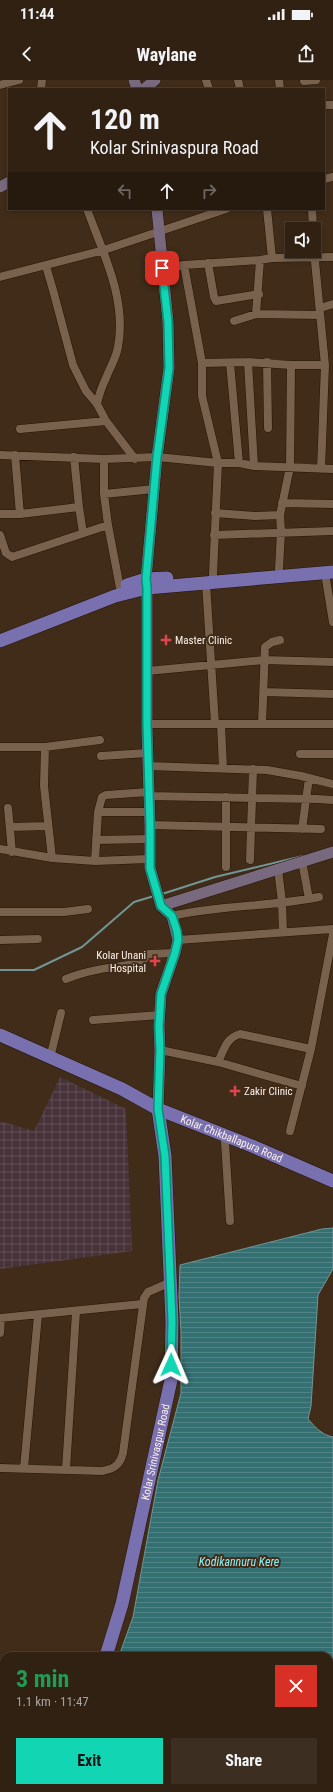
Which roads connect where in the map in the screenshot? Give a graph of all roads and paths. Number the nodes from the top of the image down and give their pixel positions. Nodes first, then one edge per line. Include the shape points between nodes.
1 (18, 80) edge
2 (156, 80) edge
3 (316, 80) edge
4 (304, 84) edge
5 (0, 85) edge
6 (145, 88) edge
7 (87, 210) edge
8 (157, 210) edge
9 (267, 210) edge
10 (312, 210) edge
11 (214, 211) edge
12 (313, 222) edge
13 (159, 230) junction
14 (104, 250) junction
15 (321, 255) edge
16 (285, 257) edge
17 (333, 257) edge
18 (272, 258) junction
19 (314, 258) edge
20 (260, 260) junction
21 (208, 263) junction
22 (184, 265) junction
23 (46, 266) junction
24 (162, 268) junction
25 (0, 277) edge
26 (259, 294) junction
27 (333, 304) edge
28 (320, 312) junction
29 (256, 314) junction
30 (234, 321) dead end
31 (327, 360) edge
32 (248, 362) junction
33 (267, 362) junction
34 (202, 363) junction
35 (230, 364) junction
36 (291, 366) junction
37 (96, 404) junction
38 (106, 421) junction
39 (268, 428) dead end
40 (20, 429) dead end
41 (0, 455) edge
42 (15, 455) junction
43 (74, 457) junction
44 (157, 457) junction
45 (104, 459) junction
46 (135, 459) junction
47 (218, 463) junction
48 (239, 463) junction
49 (254, 466) junction
50 (290, 467) junction
51 (321, 469) junction
52 (333, 469) edge
53 (154, 489) junction
54 (104, 494) junction
55 (282, 503) junction
56 (333, 504) edge
57 (79, 507) junction
58 (215, 513) junction
59 (0, 514) edge
60 (20, 514) junction
61 (280, 515) junction
62 (108, 525) junction
63 (333, 530) edge
64 (282, 532) junction
65 (84, 533) junction
66 (214, 535) junction
67 (0, 537) edge
68 (279, 570) junction
69 (330, 570) edge
70 (209, 579) junction
71 (146, 584) junction
72 (120, 588) junction
73 (333, 622) edge
74 (0, 632) edge
75 (280, 640) dead end
76 (0, 641) edge
77 (264, 660) junction
78 (333, 662) edge
79 (211, 664) junction
80 (147, 671) junction
81 (264, 692) junction
82 (333, 694) edge
83 (147, 724) junction
84 (218, 724) junction
85 (262, 724) junction
86 (333, 724) edge
87 (100, 740) dead end
88 (0, 747) edge
89 (46, 747) junction
90 (147, 753) junction
91 (300, 754) dead end
92 (333, 754) edge
93 (101, 756) dead end
94 (148, 766) junction
95 (223, 768) junction
96 (253, 770) junction
97 (309, 778) junction
98 (333, 784) edge
99 (148, 794) junction
100 (226, 797) junction
101 (253, 798) junction
102 (305, 798) junction
103 (333, 800) edge
104 (8, 808) dead end
105 (98, 812) junction
106 (149, 812) junction
107 (150, 825) junction
108 (48, 826) junction
109 (226, 827) junction
110 (251, 827) junction
111 (10, 828) junction
112 (302, 828) junction
113 (321, 829) dead end
114 (150, 839) junction
115 (96, 840) junction
116 (0, 850) edge
117 (12, 852) junction
118 (333, 852) edge
119 (52, 858) junction
120 (149, 859) junction
121 (250, 860) dead end
122 (95, 861) junction
123 (302, 861) junction
124 (226, 867) dead end
125 (278, 869) junction
126 (319, 897) dead end
127 (308, 899) junction
128 (282, 902) junction
129 (161, 904) junction
130 (88, 909) dead end
131 (0, 912) edge
132 (172, 916) junction
133 (333, 930) edge
134 (283, 932) junction
135 (333, 934) edge
136 (38, 939) dead end
137 (0, 940) edge
138 (178, 940) junction
139 (175, 953) junction
140 (66, 979) dead end
141 (61, 1013) dead end
142 (160, 1015) junction
143 (93, 1020) dead end
144 (0, 1035) edge
145 (0, 1044) edge
146 (311, 1049) junction
147 (160, 1050) junction
148 (50, 1058) junction
149 (218, 1062) junction
150 (302, 1086) junction
151 (158, 1113) junction
152 (290, 1131) dead end
153 (225, 1142) junction
154 (333, 1181) edge
155 (333, 1189) edge
156 (230, 1221) dead end
157 (171, 1282) junction
158 (142, 1304) junction
159 (76, 1312) junction
160 (38, 1315) junction
161 (1, 1318) edge
162 (0, 1333) edge
163 (0, 1468) edge
164 (24, 1468) junction
165 (66, 1469) junction
166 (107, 1652) edge

1 - 5 street
2 - 6 street
3 - 4 street
7 - 14 street
8 - 13 street
9 - 18 street
10 - 12 street
11 - 13 street
13 - 14 street
13 - 24 street
14 - 23 street
14 - 37 street via 113,278 120,324 114,362
15 - 17 street
16 - 18 street
18 - 20 street
19 - 28 street
20 - 21 street
20 - 26 street
21 - 22 street
21 - 26 street via 216,301
22 - 24 street
22 - 34 street
23 - 25 street
23 - 37 street via 73,365 86,391
24 - 44 street via 168,322 169,368
26 - 29 street
27 - 28 street
28 - 29 street
28 - 31 street
29 - 30 street
31 - 36 street
31 - 51 street
32 - 33 street
32 - 35 street
32 - 49 street
33 - 36 street
33 - 39 street
34 - 35 street
34 - 47 street via 202,396
35 - 48 street
36 - 50 street
37 - 38 street
38 - 40 street
38 - 46 street
41 - 42 street
42 - 43 street
42 - 60 street
43 - 45 street
43 - 57 street
44 - 46 street
44 - 47 street
44 - 53 street
45 - 46 street
45 - 54 street
47 - 48 street
47 - 58 street
48 - 49 street
49 - 50 street
50 - 51 street
50 - 55 street
51 - 52 street
53 - 54 street
53 - 71 street
54 - 62 street
55 - 56 street
55 - 61 street
57 - 60 street
57 - 65 street
58 - 61 street
58 - 66 street
59 - 60 street
61 - 64 street
62 - 65 street
62 - 72 street
63 - 64 street
64 - 66 street
64 - 68 street
65 - 67 street via 12,556 6,553
66 - 70 street
68 - 69 main road
68 - 70 main road
69 - 70 main road
69 - 73 street
70 - 71 main road
70 - 79 street
71 - 72 main road
71 - 76 main road
71 - 80 street
72 - 74 main road
75 - 77 street via 265,648
77 - 78 street
77 - 79 street
77 - 81 street
79 - 80 street
79 - 84 street
80 - 83 street
81 - 82 street
81 - 85 street
83 - 84 street
83 - 90 street
84 - 85 street
84 - 95 street
85 - 86 street
87 - 89 street
88 - 89 street
89 - 108 street via 44,786
90 - 93 street
90 - 94 street
91 - 92 street
94 - 95 street
94 - 99 street
95 - 96 street
96 - 97 street via 284,772
96 - 101 street
97 - 98 street
97 - 102 street
99 - 100 street
99 - 105 street via 106,795 100,800
99 - 106 street
100 - 101 street
100 - 109 street
101 - 102 street
101 - 110 street
102 - 103 street
102 - 112 street
104 - 111 street
105 - 106 street
105 - 115 street
106 - 107 street
107 - 109 street
107 - 114 street
108 - 111 street
108 - 119 street
109 - 110 street
109 - 124 street
110 - 112 street
110 - 121 street
111 - 117 street
112 - 113 street
114 - 115 street
114 - 120 street
115 - 122 street
116 - 117 street
117 - 119 street
118 - 123 street
119 - 122 street
120 - 122 street
120 - 129 street
123 - 125 street
123 - 127 street
125 - 128 street
125 - 129 street
126 - 127 street
127 - 128 street
128 - 132 street via 200,910
128 - 134 street
129 - 132 street
130 - 131 street via 64,912
132 - 138 street
133 - 134 street
134 - 138 street
135 - 146 street
136 - 137 street
138 - 139 street
139 - 140 street via 148,954 141,963 82,972
139 - 142 street via 161,994
141 - 148 street
142 - 143 street
142 - 147 street
144 - 148 main road, Kolar Chikballapura Road
145 - 151 main road
146 - 149 street via 240,1034 232,1036 227,1041
146 - 150 street
147 - 149 street
147 - 151 street
148 - 151 main road, Kolar Chikballapura Road via 122,1089
149 - 150 street
150 - 152 street
151 - 153 main road, Kolar Chikballapura Road
151 - 154 main road, Kolar Chikballapura Road via 252,1146
151 - 157 main road, Kolar Srinivaspur Road via 165,1156
153 - 155 main road, Kolar Chikballapura Road
153 - 156 street
157 - 158 street via 148,1292
157 - 166 main road, Kolar Srinivaspur Road via 171,1380 122,1604
158 - 159 street
158 - 165 street via 121,1460 111,1470
159 - 160 street
159 - 165 street
160 - 161 street
160 - 164 street
161 - 162 street
163 - 164 street
164 - 165 street

